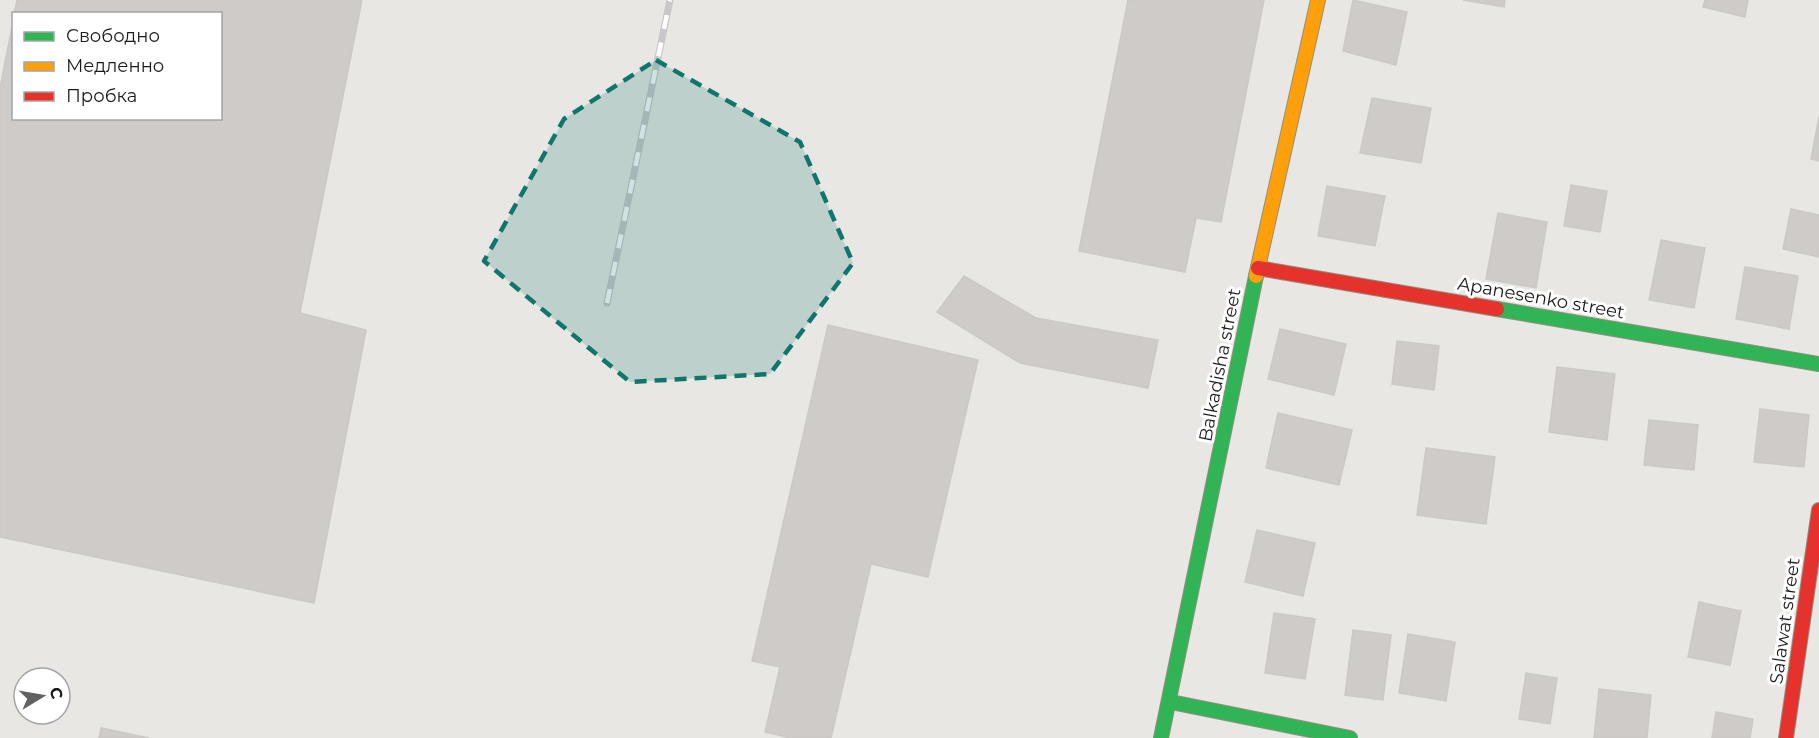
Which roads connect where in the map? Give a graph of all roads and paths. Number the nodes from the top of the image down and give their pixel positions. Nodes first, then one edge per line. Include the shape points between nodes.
1 (1318, 0) edge
2 (1258, 268) junction
3 (1819, 364) edge
4 (1819, 510) edge
5 (1171, 702) junction
6 (1161, 738) edge
7 (1350, 738) edge
8 (1786, 738) edge

1 - 2 street, Balkadisha street
2 - 3 street, Apanesenko street
2 - 5 street, Balkadisha street
4 - 8 street, Salawat street
5 - 6 street, Balkadisha street
5 - 7 street

